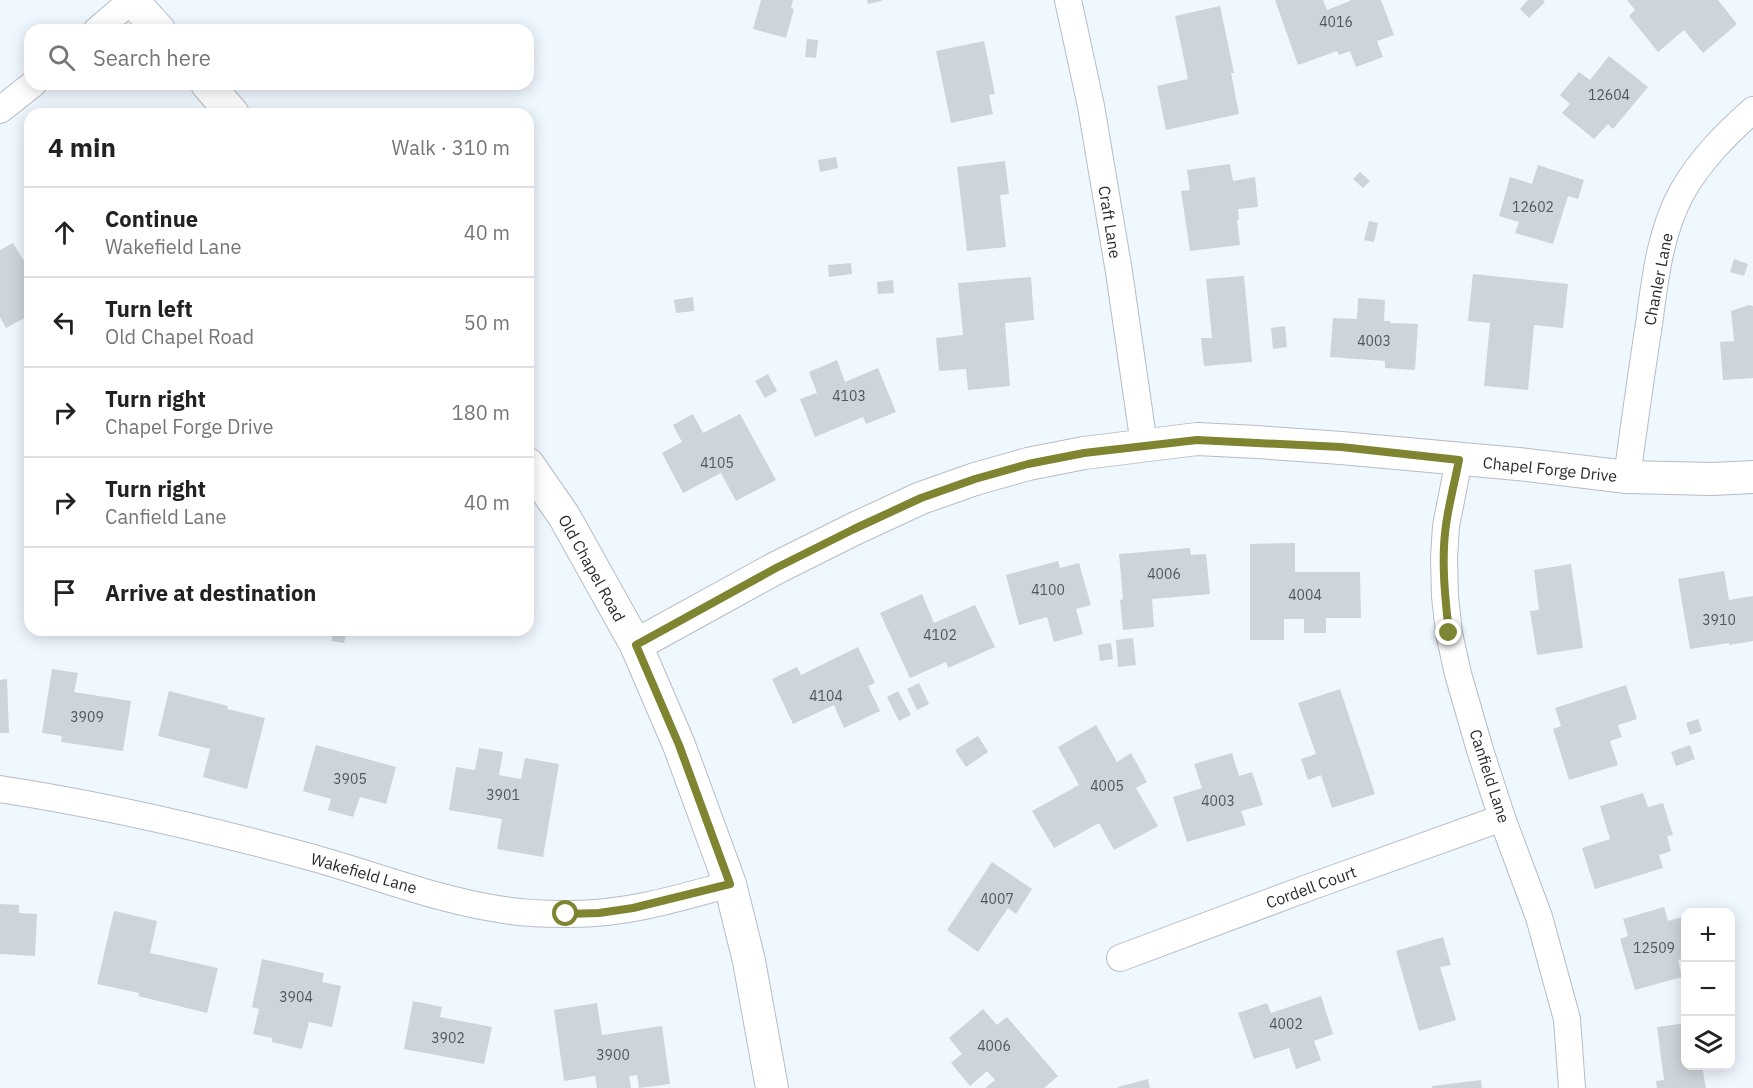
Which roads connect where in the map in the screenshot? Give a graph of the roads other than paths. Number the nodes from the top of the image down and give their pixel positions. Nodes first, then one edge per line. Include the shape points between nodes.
1 (132, 0) edge
2 (1068, 0) edge
3 (104, 24) edge
4 (154, 24) edge
5 (25, 90) edge
6 (212, 90) edge
7 (228, 108) edge
8 (0, 110) edge
9 (1753, 110) edge
10 (1144, 445) junction
11 (1459, 460) junction
12 (534, 473) edge
13 (1627, 477) junction
14 (1753, 477) edge
15 (636, 645) junction
16 (0, 789) edge
17 (1502, 818) junction
18 (730, 884) junction
19 (1120, 958) dead end
20 (772, 1088) edge
21 (1572, 1088) edge

1 - 3 street
1 - 4 street
2 - 10 street, Craft Lane via 1091,106
5 - 8 street
6 - 7 street
9 - 13 street, Chanler Lane via 1719,140 1682,193 1671,217 1656,278
10 - 11 street, Chapel Forge Drive via 1197,440 1257,442
10 - 15 street, Chapel Forge Drive via 1028,464 921,498 776,568
11 - 13 street, Chapel Forge Drive
11 - 17 street, Canfield Lane via 1446,526 1449,633
12 - 15 street, Old Chapel Road via 564,516
13 - 14 street, Chapel Forge Drive
15 - 18 street, Old Chapel Road via 679,745
16 - 18 street, Wakefield Lane via 147,815 499,910 599,913
17 - 19 street, Cordell Court
17 - 21 street, Canfield Lane via 1539,917 1567,1019
18 - 20 street, Old Chapel Road via 750,961

